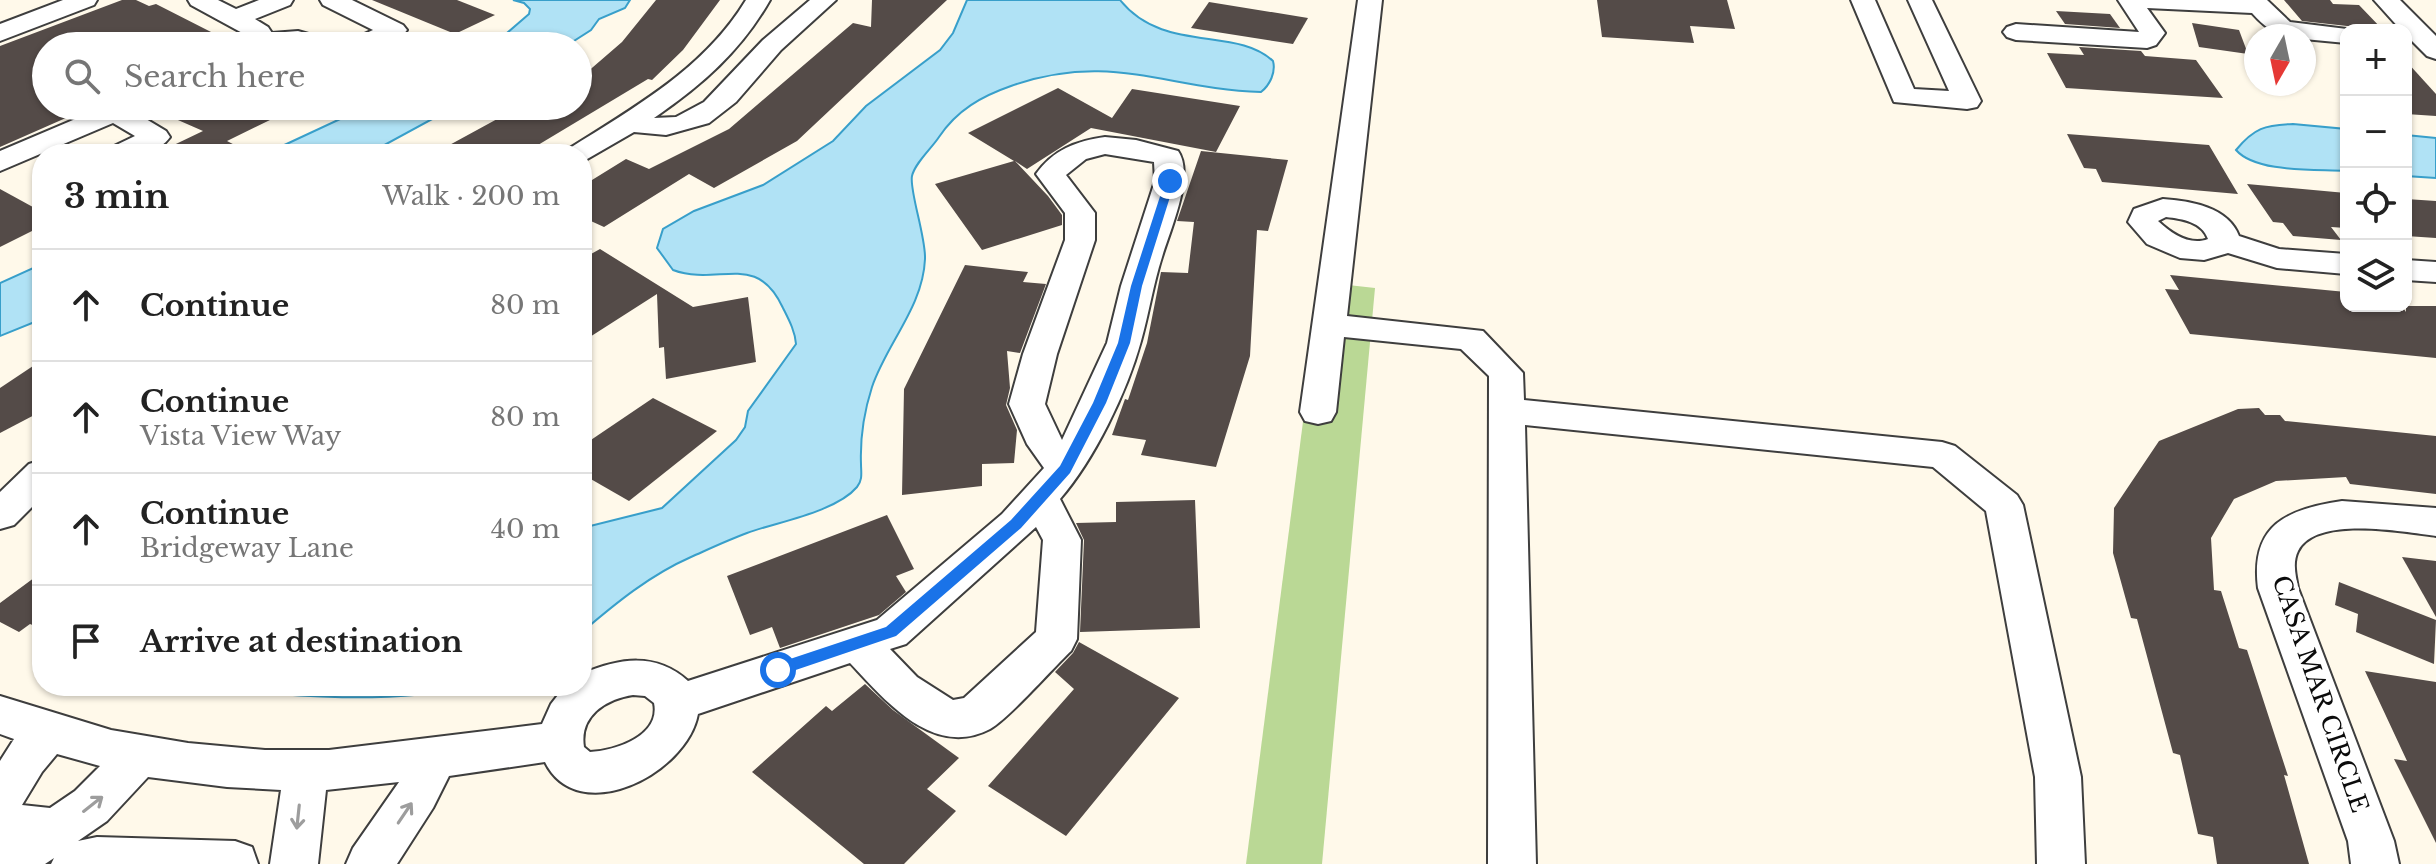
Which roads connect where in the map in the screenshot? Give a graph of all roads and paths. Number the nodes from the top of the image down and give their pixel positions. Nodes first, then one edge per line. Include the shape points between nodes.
1 (83, 0) edge
2 (200, 0) edge
3 (281, 0) edge
4 (332, 0) edge
5 (758, 0) edge
6 (824, 0) edge
7 (1370, 0) edge
8 (1388, 0) edge
9 (1863, 0) edge
10 (1920, 0) edge
11 (2130, 0) edge
12 (2142, 0) edge
13 (2257, 3) edge
14 (2392, 6) edge
15 (2436, 14) edge
16 (236, 18) junction
17 (7, 23) edge
18 (259, 32) edge
19 (390, 32) edge
20 (2016, 32) dead end
21 (2340, 34) edge
22 (1365, 39) junction
23 (2426, 43) edge
24 (103, 120) edge
25 (135, 120) edge
26 (629, 123) junction
27 (63, 144) edge
28 (141, 144) edge
29 (592, 146) edge
30 (32, 154) edge
31 (0, 162) edge
32 (2224, 242) dead end
33 (2340, 263) edge
34 (2412, 270) edge
35 (2436, 272) edge
36 (1329, 325) junction
37 (1506, 411) junction
38 (1318, 412) dead end
39 (32, 477) edge
40 (32, 482) edge
41 (1052, 483) junction
42 (0, 492) edge
43 (0, 515) edge
44 (2436, 522) edge
45 (858, 643) junction
46 (592, 692) edge
47 (585, 696) edge
48 (676, 703) junction
49 (0, 715) edge
50 (48, 733) junction
51 (559, 740) junction
52 (139, 756) junction
53 (435, 759) junction
54 (306, 771) junction
55 (0, 801) edge
56 (0, 824) edge
57 (65, 847) edge
58 (235, 863) edge
59 (6, 864) edge
60 (294, 864) edge
61 (370, 864) edge
62 (1512, 864) edge
63 (2061, 864) edge
64 (2375, 864) edge

1 - 17 street
2 - 16 street
3 - 16 street
4 - 19 street via 394,30
5 - 26 street via 724,51
6 - 26 street via 707,112 664,127
7 - 22 street
8 - 22 street
9 - 10 street via 1904,96 1967,101
11 - 20 street via 2152,33 2147,40
12 - 13 street
13 - 21 street via 2284,29
14 - 15 street
14 - 23 street
16 - 18 street
22 - 36 street
24 - 27 street
25 - 28 street via 156,137
26 - 29 street
30 - 31 street
32 - 33 street via 2277,258
34 - 35 street
36 - 37 street via 1471,339 1506,373
36 - 38 street
37 - 62 street
37 - 63 street via 1942,455 2004,505 2058,777
39 - 42 street
40 - 43 street
41 - 41 street via 1099,403 1124,343 1170,181 1168,157 1136,147 1094,145 1063,159 1051,174 1080,213 1080,240 1027,404 1045,444
41 - 45 street via 1016,524 891,632
41 - 45 street via 1062,540 1056,639 976,715 947,720 902,690
44 - 64 street, CASA MAR CIRCLE via 2322,517 2282,541 2275,562 2278,588
45 - 48 street
46 - 48 street via 633,677 658,681
47 - 51 street via 567,713
48 - 51 street via 669,735 633,766 588,772 563,755
49 - 50 street
50 - 52 street
50 - 55 street
51 - 53 street
52 - 54 street
57 -> 52 street
53 - 54 street
61 -> 53 street
54 -> 60 street
56 - 57 street
57 - 58 street via 97,859
57 - 59 street

